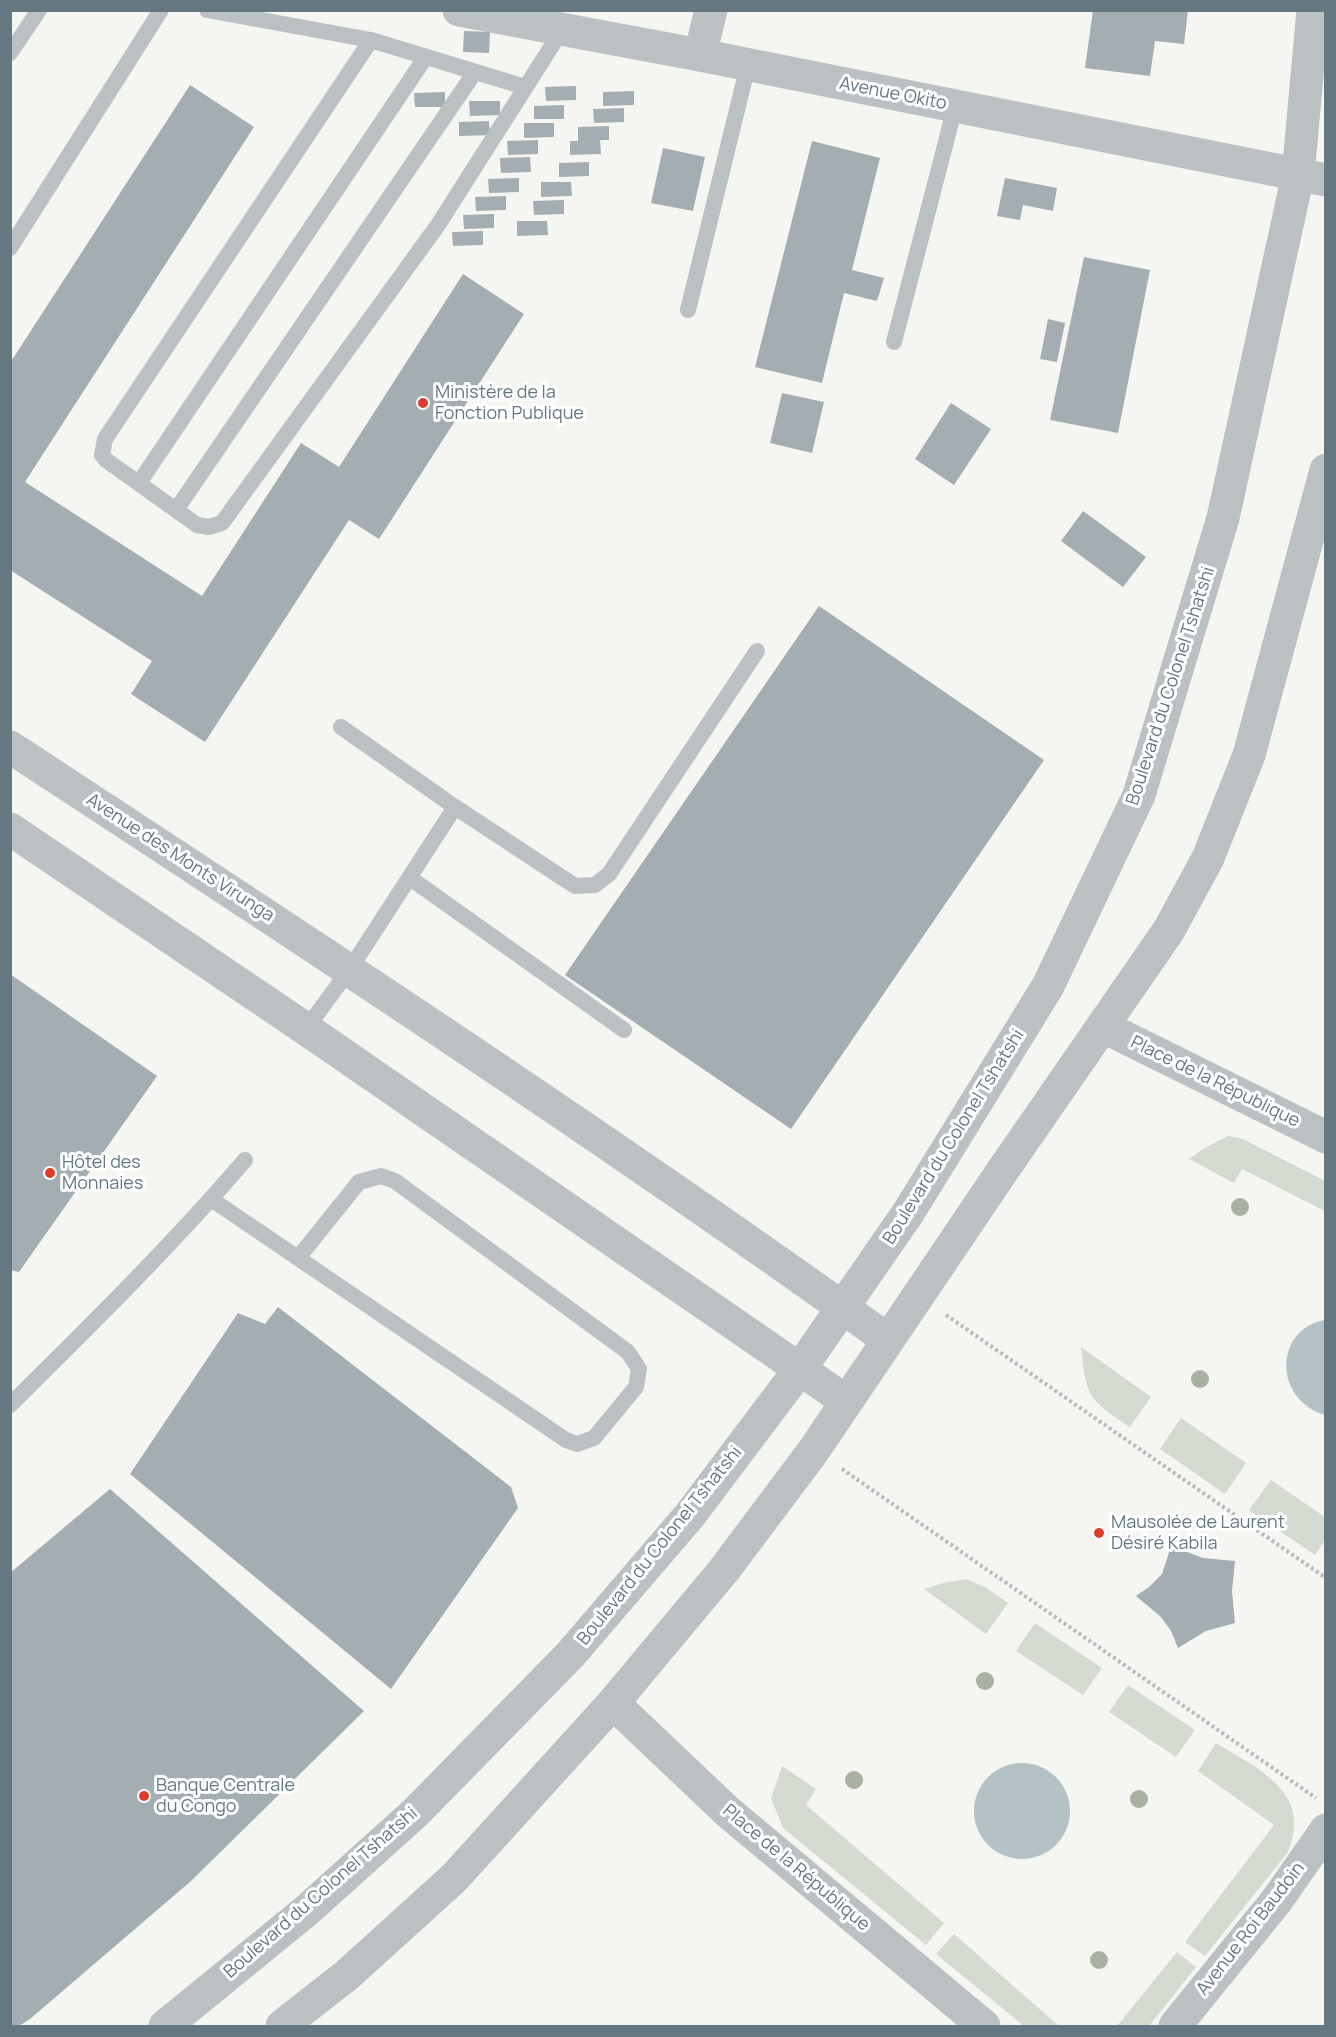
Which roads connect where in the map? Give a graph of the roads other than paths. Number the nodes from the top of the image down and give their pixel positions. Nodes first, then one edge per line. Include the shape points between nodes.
1 (39, 10) edge
2 (161, 10) edge
3 (207, 10) edge
4 (459, 10) edge
5 (711, 10) edge
6 (1313, 10) edge
7 (562, 30) junction
8 (371, 40) junction
9 (10, 53) edge
10 (700, 55) junction
11 (425, 58) junction
12 (748, 65) junction
13 (475, 72) junction
14 (525, 87) junction
15 (955, 107) junction
16 (1312, 178) edge
17 (10, 248) edge
18 (688, 310) dead end
19 (894, 342) dead end
20 (1326, 470) edge
21 (139, 483) junction
22 (176, 510) junction
23 (757, 651) dead end
24 (341, 727) dead end
25 (10, 747) edge
26 (455, 807) junction
27 (10, 829) edge
28 (410, 878) junction
29 (350, 969) junction
30 (1104, 1027) junction
31 (306, 1029) junction
32 (624, 1030) dead end
33 (1326, 1137) edge
34 (245, 1160) dead end
35 (211, 1199) junction
36 (297, 1258) junction
37 (842, 1308) junction
38 (888, 1340) junction
39 (800, 1369) junction
40 (846, 1401) junction
41 (10, 1405) edge
42 (613, 1703) junction
43 (1326, 1830) edge
44 (165, 2026) edge
45 (282, 2026) edge
46 (984, 2026) edge
47 (1175, 2026) edge

1 - 9 lane
2 - 17 lane
3 - 8 lane
4 - 7 street, Avenue Okito
5 - 10 street
6 - 16 street, Boulevard du Colonel Tshatshi
7 - 10 street, Avenue Okito
7 - 14 lane
8 - 11 lane
8 - 21 lane via 105,439 102,455
10 - 12 street, Avenue Okito
11 - 13 lane
11 - 21 lane
12 - 15 street, Avenue Okito
12 - 18 lane
13 - 14 lane
13 - 22 lane
14 - 22 lane via 438,225 222,523 197,525
15 - 16 street, Avenue Okito
15 - 19 lane
16 - 37 street, Boulevard du Colonel Tshatshi via 1223,518 1139,795 1048,986 908,1213
20 - 30 street via 1245,765 1208,858 1175,920
21 - 22 lane
23 - 26 lane via 609,874 595,885 575,886
24 - 26 lane
25 - 29 street, Avenue des Monts Virunga
26 - 28 lane
27 - 31 street
28 - 29 lane
28 - 32 lane
29 - 31 lane
29 - 37 street, Avenue des Monts Virunga via 607,1142
30 - 33 street, Place de la République
30 - 38 street
31 - 39 street
34 - 35 lane
35 - 36 lane
35 - 41 lane via 109,1308
36 - 36 lane via 566,1440 577,1444 594,1438 636,1387 639,1369 628,1352 395,1181 381,1176 359,1182
37 - 38 street, Avenue des Monts Virunga
37 - 39 street, Boulevard du Colonel Tshatshi
38 - 40 street
39 - 40 street
39 - 44 street, Boulevard du Colonel Tshatshi via 690,1515 570,1655 415,1814 306,1911
40 - 42 street via 724,1570
42 - 45 street via 454,1878 347,1975
42 - 46 street, Place de la République via 729,1812
43 - 47 street, Avenue Roi Baudoin via 1277,1899

